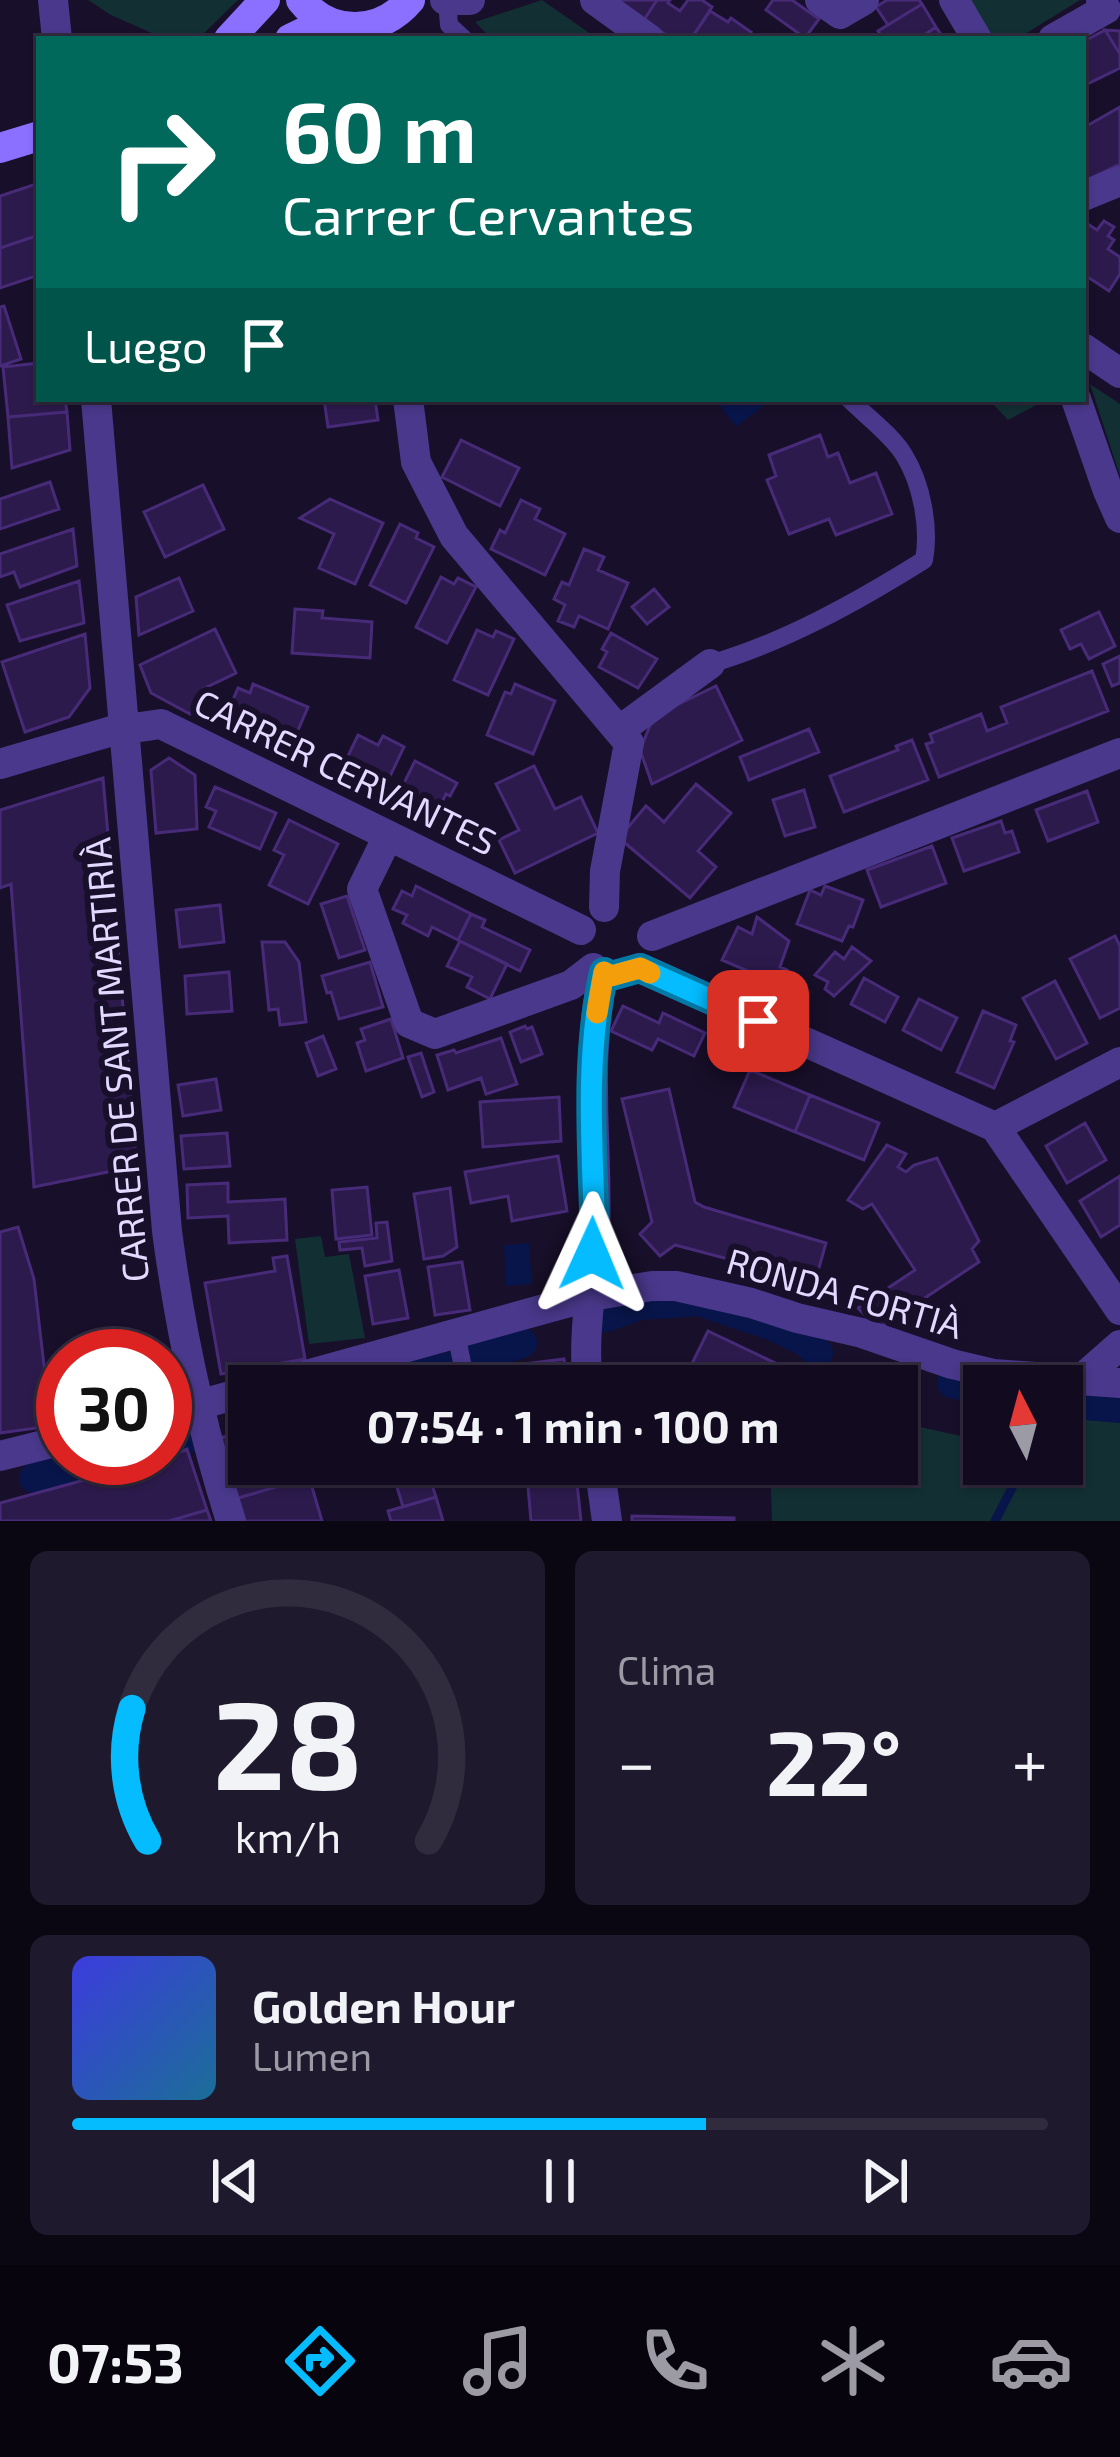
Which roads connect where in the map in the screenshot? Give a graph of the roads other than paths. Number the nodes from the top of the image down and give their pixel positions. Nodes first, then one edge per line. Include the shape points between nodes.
1 (53, 0) edge
2 (265, 0) edge
3 (301, 0) edge
4 (410, 0) edge
5 (446, 0) edge
6 (470, 0) edge
7 (595, 0) edge
8 (820, 0) edge
9 (864, 0) edge
10 (954, 0) edge
11 (1109, 6) edge
12 (327, 21) junction
13 (360, 33) edge
14 (57, 36) edge
15 (233, 36) edge
16 (296, 36) edge
17 (461, 36) edge
18 (645, 36) edge
19 (974, 36) edge
20 (1058, 36) edge
21 (36, 137) edge
22 (0, 148) edge
23 (1120, 181) edge
24 (1086, 195) edge
25 (1086, 350) edge
26 (1120, 373) edge
27 (96, 402) edge
28 (408, 402) edge
29 (852, 402) edge
30 (1077, 402) edge
31 (1120, 518) edge
32 (710, 664) joint
33 (123, 729) junction
34 (620, 730) junction
35 (1120, 753) edge
36 (1, 759) edge
37 (388, 836) junction
38 (604, 907) junction
39 (581, 930) junction
40 (652, 936) junction
41 (640, 968) junction
42 (599, 970) junction
43 (1120, 1062) edge
44 (995, 1127) junction
45 (595, 1242) junction
46 (640, 1287) junction
47 (591, 1296) junction
48 (1120, 1310) edge
49 (458, 1345) junction
50 (1120, 1345) edge
51 (365, 1365) edge
52 (462, 1365) edge
53 (585, 1365) edge
54 (963, 1367) edge
55 (1083, 1377) edge
56 (1083, 1381) edge
57 (1120, 1383) edge
58 (228, 1397) edge
59 (199, 1405) junction
60 (192, 1407) edge
61 (36, 1447) edge
62 (0, 1456) edge
63 (602, 1485) edge
64 (231, 1521) edge
65 (607, 1521) edge

1 - 14 street
2 - 15 main road
3 - 12 main road
4 - 13 main road
5 - 6 street
5 - 17 lane via 449,25
7 - 18 street
8 - 9 street via 840,14
10 - 19 street
11 - 20 street
12 - 13 main road
12 - 16 main road
21 - 22 main road
23 - 24 street
25 - 26 street
27 - 33 street, CARRER DE SANT MARTIRIÀ
28 - 34 street via 416,463 454,536
29 - 32 lane via 904,454 921,497 924,560 869,594
30 - 31 street
32 - 34 street
33 - 36 street, CARRER CERVANTES
33 - 37 street, CARRER CERVANTES via 161,724
33 - 59 street, CARRER DE SANT MARTIRIÀ via 167,1231
34 - 38 street via 629,743
35 - 40 street
37 - 39 street, CARRER CERVANTES
37 - 42 street via 362,889 409,1023 435,1034
38 - 39 street
38 - 40 street via 634,909
39 - 42 street via 584,958
40 - 41 street
41 - 42 street via 611,976
41 - 44 street
42 - 45 street via 591,1085
43 - 44 street
44 - 48 street
45 - 46 street
45 - 47 street
46 - 47 street, RONDA FORTIÀ
46 - 54 street, RONDA FORTIÀ via 676,1286 751,1303
47 - 49 street, RONDA FORTIÀ
47 - 53 street
49 - 51 street, RONDA FORTIÀ
49 - 52 lane
50 - 55 street
56 - 57 street, RONDA FORTIÀ
58 - 59 street
59 - 60 street
59 - 64 street, CARRER DE SANT MARTIRIÀ
61 - 62 street
63 - 65 street

